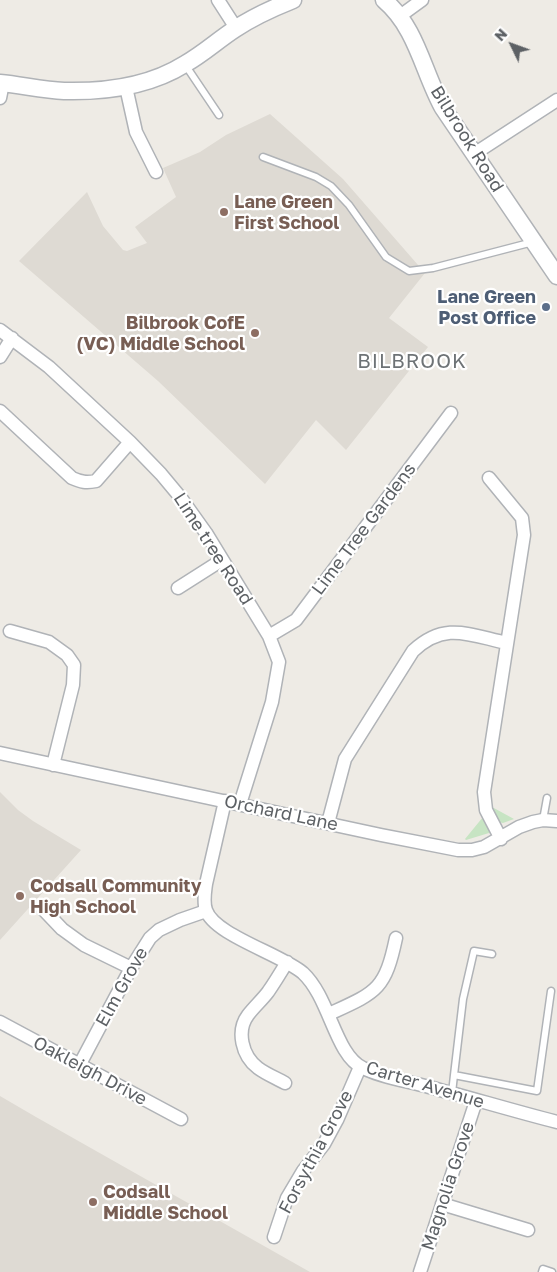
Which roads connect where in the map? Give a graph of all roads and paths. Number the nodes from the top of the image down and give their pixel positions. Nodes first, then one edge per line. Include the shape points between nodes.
1 (218, 0) edge
2 (293, 0) edge
3 (384, 0) edge
4 (422, 0) edge
5 (400, 16) junction
6 (236, 28) junction
7 (185, 65) junction
8 (126, 87) junction
9 (1, 88) edge
10 (557, 100) edge
11 (219, 115) dead end
12 (474, 154) junction
13 (263, 157) dead end
14 (156, 172) dead end
15 (535, 242) junction
16 (557, 276) edge
17 (0, 330) edge
18 (12, 338) junction
19 (0, 358) edge
20 (0, 412) edge
21 (451, 413) dead end
22 (130, 442) junction
23 (489, 478) dead end
24 (222, 560) junction
25 (178, 588) dead end
26 (10, 631) dead end
27 (269, 636) junction
28 (507, 643) junction
29 (0, 753) edge
30 (53, 765) junction
31 (547, 798) dead end
32 (225, 801) junction
33 (240, 804) junction
34 (543, 820) junction
35 (557, 821) edge
36 (328, 823) junction
37 (501, 838) junction
38 (42, 908) dead end
39 (206, 911) junction
40 (396, 938) dead end
41 (492, 954) dead end
42 (287, 962) junction
43 (131, 968) junction
44 (551, 991) dead end
45 (329, 1014) junction
46 (0, 1022) edge
47 (80, 1064) junction
48 (360, 1067) junction
49 (454, 1075) junction
50 (285, 1083) dead end
51 (452, 1093) junction
52 (476, 1101) junction
53 (181, 1119) dead end
54 (557, 1122) edge
55 (442, 1204) junction
56 (528, 1230) dead end
57 (274, 1237) dead end
58 (420, 1272) edge
59 (542, 1272) edge
60 (552, 1272) edge

1 - 6 street
2 - 6 street
3 - 5 street, Bilbrook Road
4 - 5 street
5 - 12 street, Bilbrook Road via 415,42 437,96
6 - 7 street
7 - 8 street
7 - 11 lane
8 - 9 street via 84,91
8 - 14 street via 136,132
10 - 12 street
12 - 15 street, Bilbrook Road
13 - 15 lane via 331,186 349,205 386,257 409,272
15 - 16 street, Bilbrook Road
17 - 18 street, Lime tree Road
18 - 19 street
18 - 22 street, Lime tree Road via 49,367
20 - 22 street via 80,482 96,481
21 - 27 street, Lime Tree Gardens via 296,620
22 - 24 street, Lime tree Road via 182,498
23 - 28 street via 522,518 524,527
24 - 25 street
24 - 27 street, Lime tree Road
26 - 30 street via 49,642 67,655 74,665 73,685
27 - 33 street, Lime tree Road via 279,662 272,702
28 - 36 street via 450,632 435,635 413,651 345,759
28 - 37 street via 484,792 486,810
29 - 30 street, Orchard Lane
30 - 32 street, Orchard Lane
31 - 34 lane
32 - 33 street, Orchard Lane
32 - 39 street via 206,884
33 - 36 street, Orchard Lane
34 - 35 street, Orchard Lane
34 - 37 street, Orchard Lane via 519,827
36 - 37 street, Orchard Lane via 458,850 484,847
38 - 43 street via 62,929 84,945
39 - 42 street, Carter Avenue via 221,928
39 - 43 street, Elm Grove via 159,930 142,948
40 - 45 street via 384,979 363,998
41 - 49 lane via 474,951 463,999
42 - 45 street, Carter Avenue via 313,984
42 - 50 street via 270,990 247,1016 242,1038 250,1060
43 - 47 street, Elm Grove
44 - 49 lane via 537,1091
45 - 48 street, Carter Avenue via 341,1045
46 - 47 street, Oakleigh Drive
47 - 53 street, Oakleigh Drive
48 - 51 street, Carter Avenue
48 - 57 street, Forsythia Grove via 324,1144 287,1198
49 - 51 lane
51 - 52 street, Carter Avenue
52 - 54 street, Carter Avenue
52 - 55 street, Magnolia Grove
55 - 56 street
55 - 58 street, Magnolia Grove
59 - 60 lane via 543,1269

